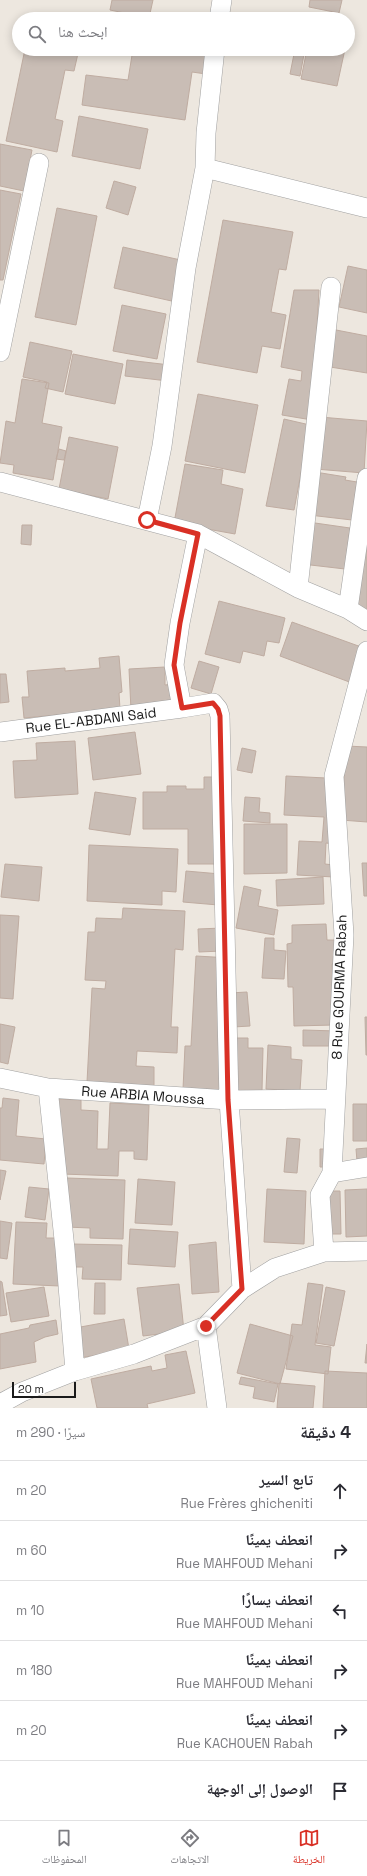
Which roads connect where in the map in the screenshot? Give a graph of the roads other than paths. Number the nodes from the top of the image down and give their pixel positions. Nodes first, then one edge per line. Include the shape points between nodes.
1 (222, 0) edge
2 (220, 12) edge
3 (213, 56) edge
4 (39, 163) dead end
5 (205, 168) junction
6 (367, 208) edge
7 (331, 287) dead end
8 (0, 352) edge
9 (367, 478) edge
10 (0, 482) edge
11 (147, 520) junction
12 (198, 534) junction
13 (298, 588) junction
14 (348, 609) junction
15 (367, 621) edge
16 (367, 651) edge
17 (182, 708) junction
18 (0, 732) edge
19 (0, 1078) edge
20 (48, 1088) junction
21 (335, 1099) junction
22 (228, 1100) junction
23 (367, 1167) edge
24 (332, 1173) junction
25 (367, 1250) edge
26 (324, 1252) junction
27 (242, 1289) junction
28 (206, 1326) junction
29 (75, 1371) junction
30 (0, 1404) edge
31 (217, 1408) edge

1 - 2 street
3 - 5 street
4 - 8 street
5 - 6 street
5 - 11 street via 186,268 162,446
7 - 13 street
9 - 14 street
10 - 11 street
11 - 12 street
12 - 13 street
12 - 17 street via 174,665
13 - 14 street
14 - 15 street
16 - 21 street, 8 Rue GOURMA Rabah via 334,776 344,935
17 - 18 street, Rue EL-ABDANI Said
17 - 22 street, Rue EL-ABDANI Said via 213,703 220,716
19 - 20 street, Rue ARBIA Moussa
20 - 22 street, Rue ARBIA Moussa
20 - 29 street
21 - 22 street, Rue ARBIA Moussa
21 - 24 street, 8 Rue GOURMA Rabah
22 - 27 street
23 - 24 street
24 - 26 street, 8 Rue GOURMA Rabah via 320,1195
25 - 26 street
26 - 27 street via 275,1268
27 - 28 street
28 - 29 street via 134,1354
28 - 31 street
29 - 30 street via 22,1392

